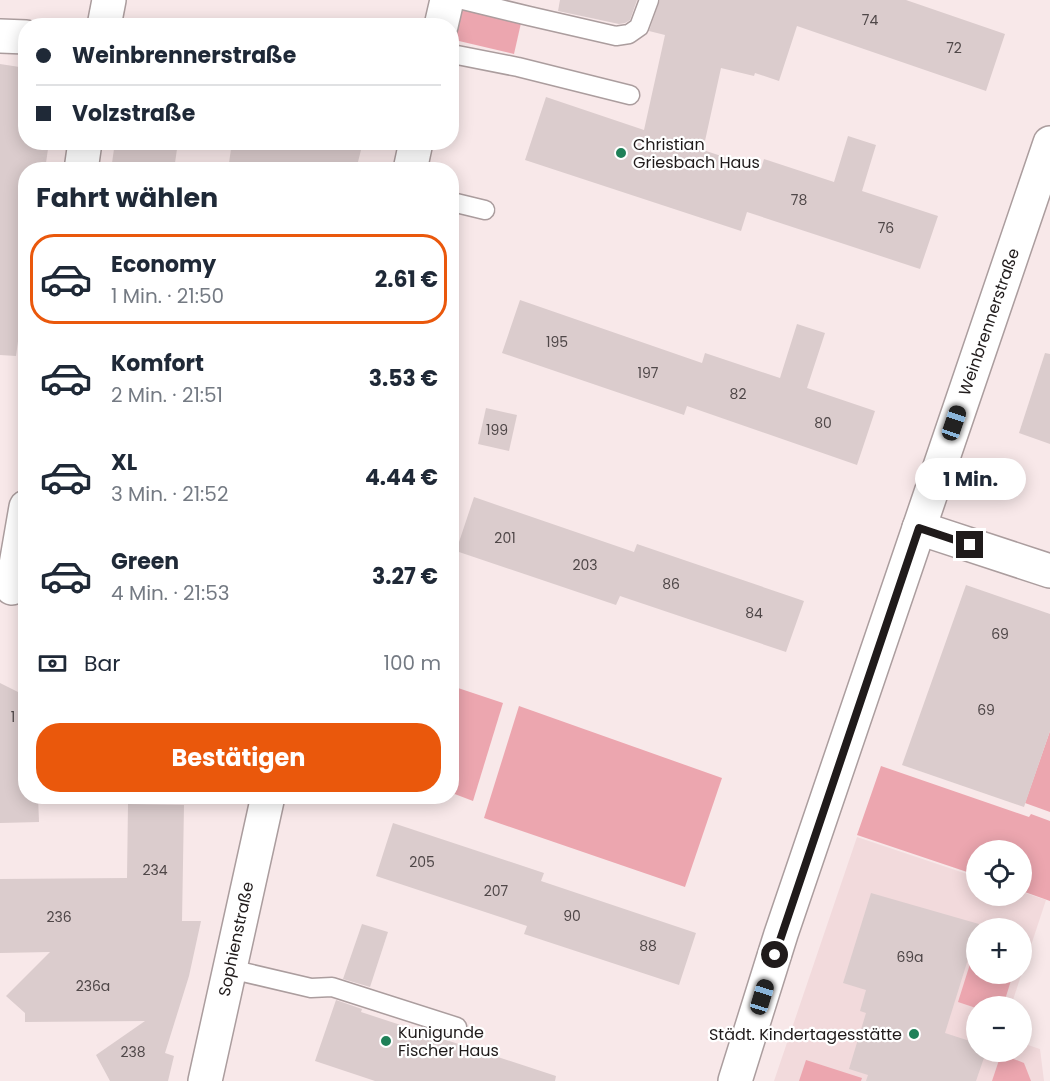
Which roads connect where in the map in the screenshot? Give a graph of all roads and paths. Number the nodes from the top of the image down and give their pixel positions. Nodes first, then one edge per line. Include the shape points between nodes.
1 (108, 0) edge
2 (447, 0) edge
3 (463, 0) edge
4 (649, 0) edge
5 (105, 18) edge
6 (443, 18) edge
7 (0, 36) edge
8 (18, 37) edge
9 (459, 55) edge
10 (630, 95) dead end
11 (1050, 143) edge
12 (459, 204) edge
13 (485, 210) dead end
14 (919, 528) junction
15 (18, 557) edge
16 (1050, 571) edge
17 (13, 588) edge
18 (266, 804) edge
19 (230, 969) junction
20 (458, 1027) dead end
21 (205, 1081) edge
22 (735, 1081) edge

1 - 5 street
2 - 6 street
3 - 4 lane via 616,36 639,27
7 - 8 street
9 - 10 lane
11 - 14 street, Weinbrennerstraße
12 - 13 lane
14 - 16 street
14 - 22 street, Weinbrennerstraße
15 - 17 street
18 - 19 street, Sophienstraße
19 - 20 lane via 311,988 332,987
19 - 21 street, Sophienstraße

